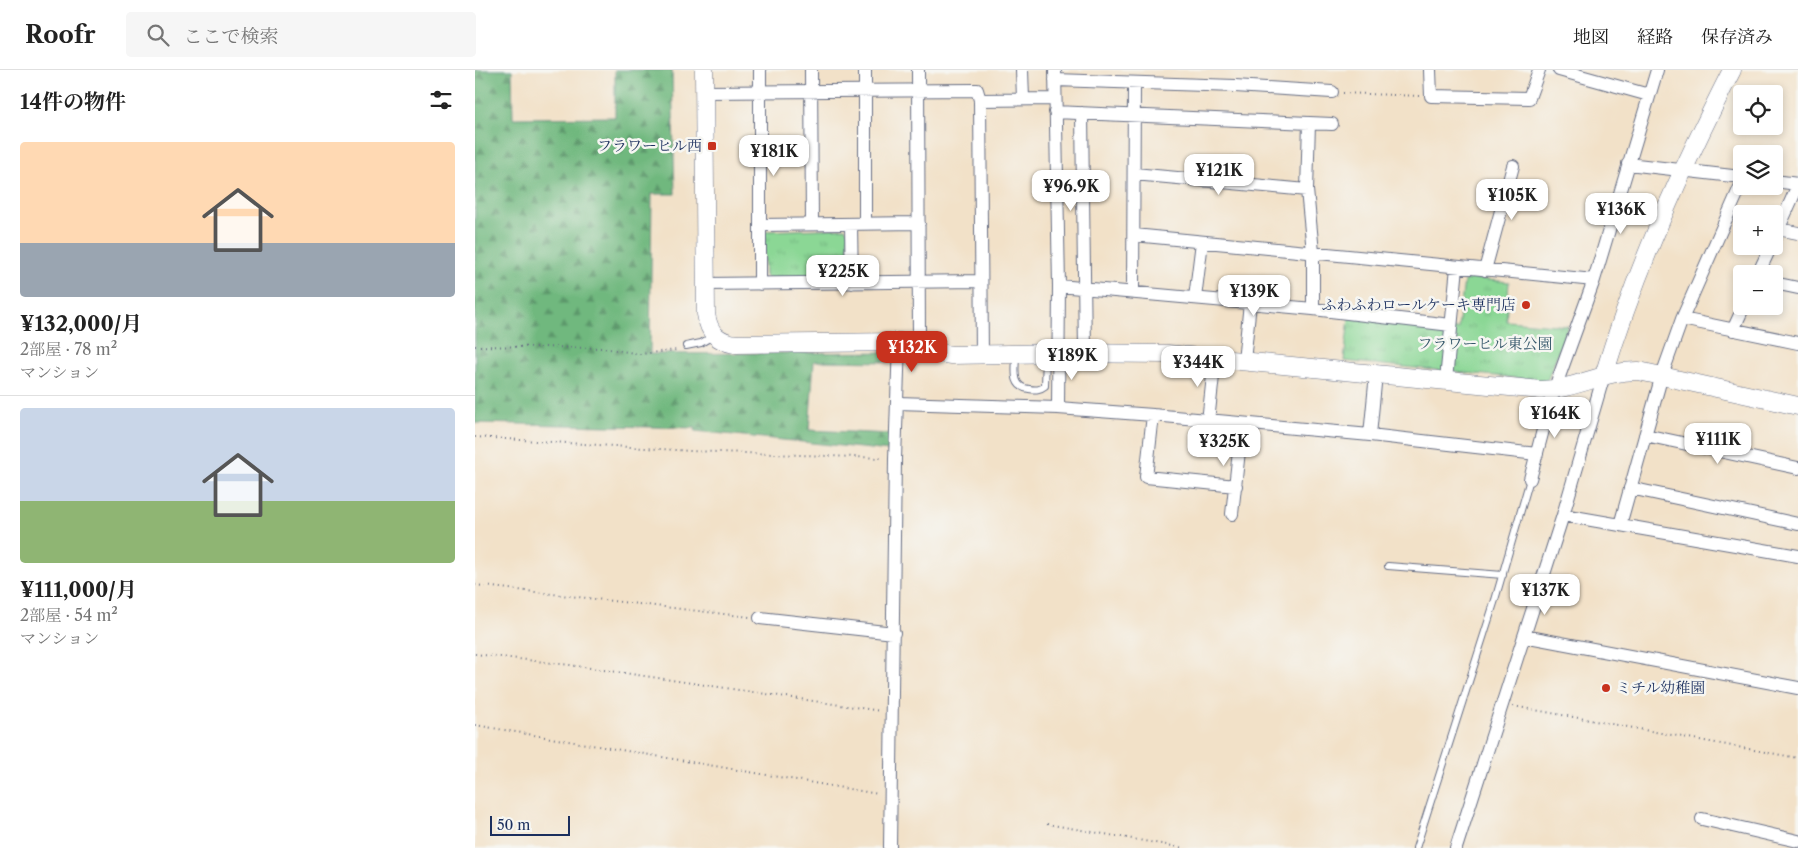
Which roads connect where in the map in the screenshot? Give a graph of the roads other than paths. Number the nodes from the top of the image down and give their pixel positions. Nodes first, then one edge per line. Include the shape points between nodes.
1 (704, 70) edge
2 (760, 70) edge
3 (811, 70) edge
4 (865, 70) edge
5 (918, 70) edge
6 (1022, 70) edge
7 (1430, 70) edge
8 (1539, 70) edge
9 (1559, 70) edge
10 (1657, 70) edge
11 (1732, 70) edge
12 (1055, 75) edge
13 (1135, 84) junction
14 (811, 91) junction
15 (865, 91) junction
16 (918, 91) junction
17 (704, 92) junction
18 (760, 92) junction
19 (1332, 92) road end
20 (1649, 95) junction
21 (1023, 99) junction
22 (1055, 99) junction
23 (980, 100) junction
24 (1055, 112) junction
25 (1082, 112) junction
26 (1133, 115) junction
27 (1309, 123) junction
28 (1332, 124) dead end
29 (1628, 164) junction
30 (1513, 166) dead end
31 (1682, 170) junction
32 (1134, 174) junction
33 (1733, 176) edge
34 (1783, 182) edge
35 (1798, 184) edge
36 (1307, 190) junction
37 (1737, 195) edge
38 (1783, 218) edge
39 (812, 223) junction
40 (919, 223) junction
41 (851, 224) junction
42 (865, 224) junction
43 (761, 225) junction
44 (1798, 233) edge
45 (1783, 234) edge
46 (1134, 235) junction
47 (1202, 242) junction
48 (1313, 252) junction
49 (1457, 267) junction
50 (1485, 270) junction
51 (1594, 280) junction
52 (981, 281) junction
53 (852, 283) junction
54 (919, 283) junction
55 (706, 284) junction
56 (761, 284) junction
57 (1783, 285) edge
58 (1059, 286) junction
59 (1085, 287) junction
60 (1798, 288) edge
61 (1133, 292) junction
62 (1195, 298) junction
63 (1251, 303) junction
64 (1313, 309) junction
65 (1739, 315) edge
66 (1682, 319) junction
67 (1451, 325) junction
68 (1733, 330) junction
69 (714, 335) junction
70 (899, 342) junction
71 (1798, 343) edge
72 (686, 346) road end
73 (919, 346) junction
74 (1052, 353) junction
75 (1085, 353) junction
76 (1016, 354) junction
77 (982, 355) junction
78 (1215, 358) junction
79 (1244, 361) junction
80 (1375, 374) junction
81 (1604, 375) junction
82 (1662, 376) junction
83 (1446, 380) junction
84 (1555, 389) junction
85 (898, 403) junction
86 (1798, 406) edge
87 (1058, 408) junction
88 (1153, 415) junction
89 (1208, 421) junction
90 (1242, 424) junction
91 (1370, 435) junction
92 (1645, 435) junction
93 (1537, 454) junction
94 (1798, 468) edge
95 (1530, 479) joint
96 (1236, 486) junction
97 (1630, 488) junction
98 (1232, 514) dead end
99 (1563, 515) junction
100 (1798, 524) edge
101 (1620, 525) junction
102 (1798, 556) edge
103 (1388, 566) dead end
104 (1503, 575) junction
105 (760, 618) road end
106 (894, 633) junction
107 (1524, 636) junction
108 (1798, 688) edge
109 (1702, 819) dead end
110 (1798, 841) edge
111 (890, 848) edge
112 (1416, 848) edge
113 (1455, 848) edge

1 - 17 street
2 - 18 street
3 - 14 street
4 - 15 street
5 - 16 street
6 - 21 street
7 - 8 street via 1431,96 1529,98
9 - 20 street
10 - 20 street
11 - 31 street
12 - 13 street
12 - 22 street
13 - 19 street
13 - 26 street
14 - 15 street
14 - 18 street
14 - 39 street
15 - 16 street
15 - 42 street
16 - 23 street via 977,90
16 - 40 street
17 - 18 street
17 - 55 street
18 - 43 street
20 - 29 street
21 - 22 street
21 - 23 street
22 - 24 street
23 - 52 street
24 - 25 street
24 - 58 street
25 - 26 street
25 - 59 street
26 - 27 street
26 - 32 street
27 - 28 street
27 - 36 street
29 - 31 street
29 - 51 street
30 - 50 street
31 - 33 street
31 - 81 street via 1626,307
32 - 36 street
32 - 46 street
34 - 35 street
35 - 38 street
36 - 48 street
37 - 66 street
39 - 41 street
39 - 43 street
40 - 42 street
40 - 54 street
41 - 42 street
41 - 53 street
43 - 56 street
44 - 45 street
46 - 47 street
46 - 61 street
47 - 48 street
47 - 62 street
48 - 49 street
48 - 64 street
49 - 50 street
49 - 67 street
50 - 51 street
51 - 84 street
52 - 54 street
52 - 77 street
53 - 54 street
53 - 56 street
54 - 73 street
55 - 56 street
55 - 69 street via 707,324
57 - 60 street
58 - 59 street
58 - 74 street
59 - 61 street
59 - 75 street
61 - 62 street
62 - 63 street
63 - 64 street
63 - 79 street
64 - 67 street
65 - 68 street
66 - 68 street
66 - 82 street
67 - 83 street
68 - 71 street
69 - 70 street via 735,344
69 - 72 lane via 701,343
70 - 73 street
70 - 85 street
73 - 77 street via 939,354
74 - 75 street
74 - 76 street
74 - 76 lane via 1045,386 1039,390 1022,388 1016,380
74 - 87 street
75 - 78 street
76 - 77 street
78 - 79 street
78 - 89 street
79 - 80 street
80 - 83 street
80 - 91 street
81 - 82 street via 1639,371
81 - 84 street
81 - 99 street
82 - 86 street
82 - 92 street
83 - 84 street
84 - 93 street
85 - 87 street
85 - 106 street
87 - 88 street
88 - 89 street
88 - 96 street via 1146,477
89 - 90 street
90 - 91 street
90 - 96 street
91 - 93 street
92 - 94 street
92 - 97 street
93 - 95 street
95 - 104 lane
96 - 98 street
97 - 100 street
97 - 101 street
99 - 101 street
99 - 107 street
101 - 102 street
103 - 104 lane
104 - 112 lane
105 - 106 street
106 - 111 street
107 - 108 street
107 - 113 street
109 - 110 street

